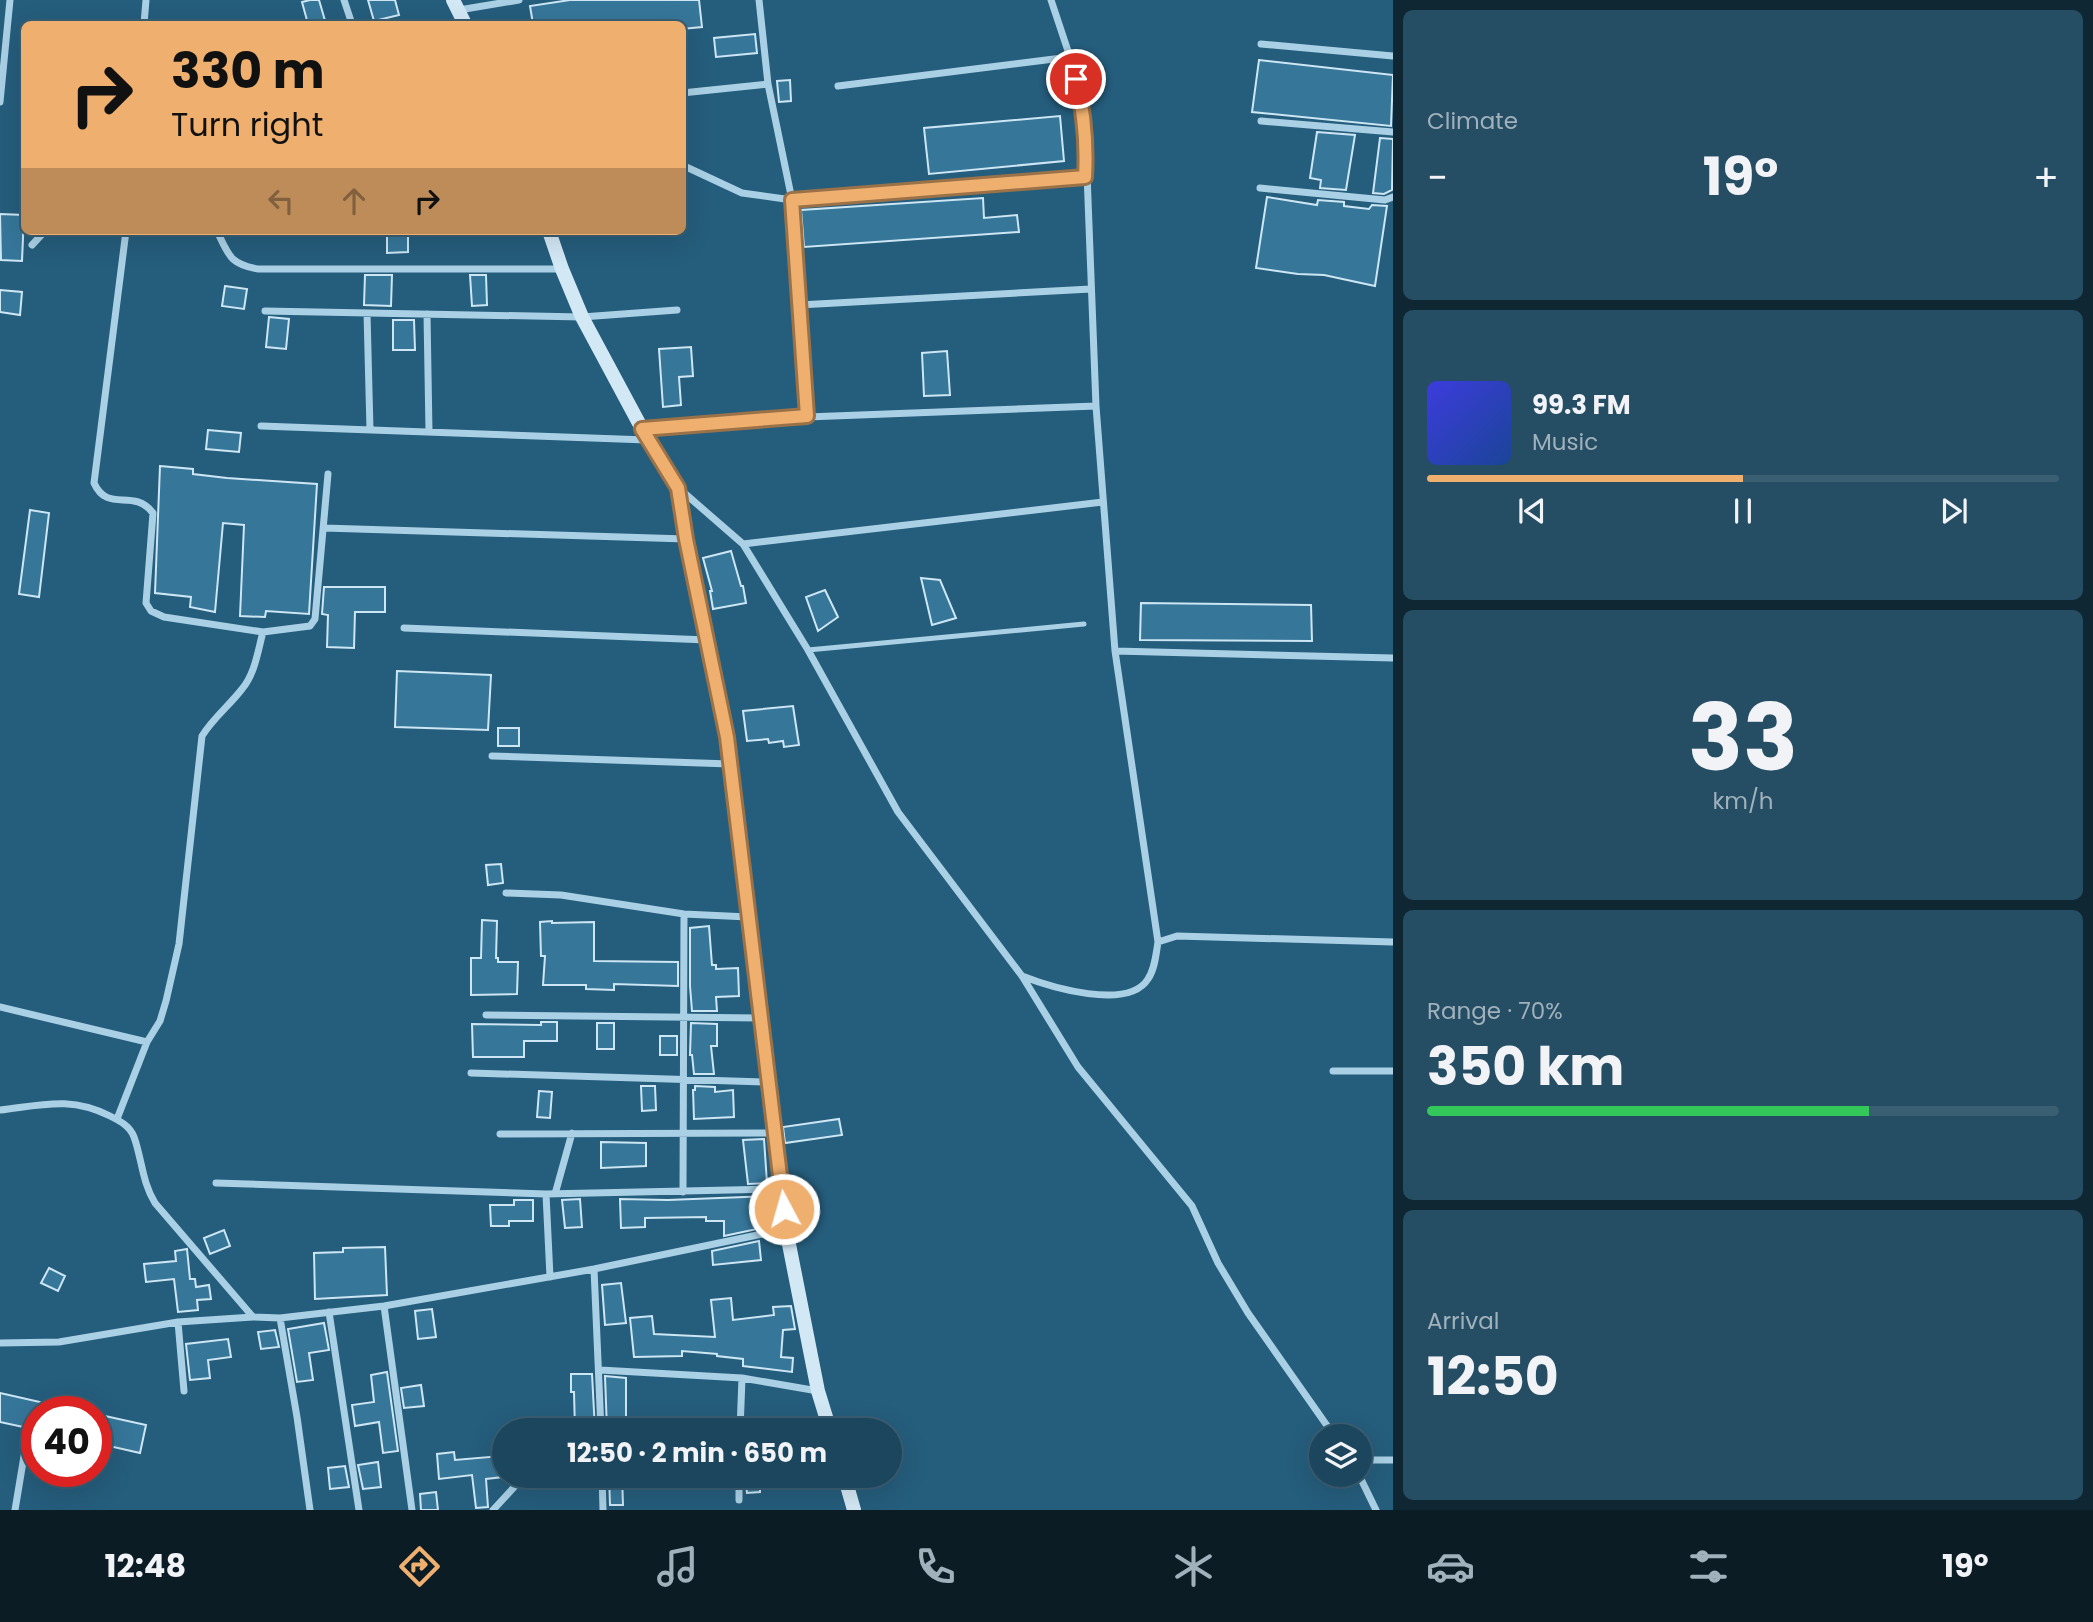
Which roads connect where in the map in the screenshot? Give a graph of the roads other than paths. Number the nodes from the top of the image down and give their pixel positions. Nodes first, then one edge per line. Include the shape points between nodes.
1 (10, 0) edge
2 (146, 0) edge
3 (344, 0) edge
4 (519, 0) edge
5 (759, 0) edge
6 (1051, 0) edge
7 (456, 5) edge
8 (144, 21) edge
9 (351, 21) edge
10 (464, 21) edge
11 (1261, 44) dead end
12 (1393, 56) edge
13 (1070, 57) junction
14 (768, 84) junction
15 (838, 86) dead end
16 (686, 93) edge
17 (0, 102) edge
18 (1261, 121) dead end
19 (1393, 132) edge
20 (686, 168) edge
21 (1085, 177) junction
22 (1260, 188) dead end
23 (1393, 198) edge
24 (792, 200) junction
25 (42, 235) edge
26 (125, 235) edge
27 (220, 235) edge
28 (550, 235) edge
29 (32, 245) dead end
30 (562, 269) junction
31 (1091, 289) junction
32 (799, 306) junction
33 (677, 310) dead end
34 (265, 311) dead end
35 (367, 313) junction
36 (427, 314) junction
37 (582, 317) junction
38 (1096, 405) junction
39 (807, 416) junction
40 (261, 426) dead end
41 (370, 430) junction
42 (429, 432) junction
43 (645, 434) junction
44 (328, 474) dead end
45 (678, 488) junction
46 (1103, 502) junction
47 (324, 528) junction
48 (686, 539) junction
49 (743, 544) junction
50 (1084, 624) dead end
51 (404, 628) dead end
52 (263, 632) junction
53 (707, 640) junction
54 (808, 650) junction
55 (1115, 650) junction
56 (1393, 658) edge
57 (492, 756) dead end
58 (731, 764) junction
59 (506, 893) dead end
60 (684, 914) junction
61 (749, 917) junction
62 (1158, 942) junction
63 (1393, 942) edge
64 (1022, 976) junction
65 (0, 1007) edge
66 (486, 1015) dead end
67 (684, 1017) junction
68 (761, 1018) junction
69 (147, 1042) junction
70 (1333, 1071) dead end
71 (1393, 1071) edge
72 (471, 1073) dead end
73 (684, 1080) junction
74 (769, 1082) junction
75 (0, 1110) edge
76 (117, 1119) junction
77 (572, 1133) junction
78 (683, 1133) junction
79 (775, 1133) junction
80 (500, 1134) dead end
81 (216, 1183) dead end
82 (782, 1189) junction
83 (683, 1192) junction
84 (546, 1194) junction
85 (555, 1194) junction
86 (786, 1228) junction
87 (594, 1269) junction
88 (550, 1277) junction
89 (384, 1306) junction
90 (329, 1312) junction
91 (253, 1317) junction
92 (280, 1318) junction
93 (178, 1322) junction
94 (0, 1343) edge
95 (600, 1370) junction
96 (741, 1378) junction
97 (184, 1391) dead end
98 (818, 1391) junction
99 (601, 1418) edge
100 (740, 1418) edge
101 (826, 1418) edge
102 (1326, 1424) edge
103 (1372, 1460) edge
104 (1393, 1460) edge
105 (21, 1474) edge
106 (1365, 1487) edge
107 (514, 1488) edge
108 (602, 1488) edge
109 (739, 1488) edge
110 (848, 1488) edge
111 (739, 1500) dead end
112 (15, 1510) edge
113 (310, 1510) edge
114 (359, 1510) edge
115 (412, 1510) edge
116 (493, 1510) edge
117 (603, 1510) edge
118 (854, 1510) edge
119 (1376, 1510) edge

1 - 17 street
2 - 8 street
3 - 9 street
4 - 7 street
5 - 14 street
6 - 13 street
7 - 10 street
11 - 12 street
13 - 15 street
13 - 21 street via 1085,122
14 - 16 street
14 - 24 street
18 - 19 street
20 - 24 street via 742,192
21 - 24 street
21 - 31 street
22 - 23 street
24 - 32 street
25 - 29 street
26 - 52 street via 94,483 106,499 138,501 153,513 146,603 151,611 164,617
27 - 30 street via 229,257 258,269
28 - 30 street
30 - 37 street
31 - 32 street
31 - 38 street
32 - 39 street
33 - 37 street
34 - 35 street
35 - 36 street
35 - 41 street
36 - 37 street
36 - 42 street
37 - 43 street
38 - 39 street
38 - 46 street
39 - 43 street
40 - 41 street
41 - 42 street
42 - 43 street
43 - 45 street
44 - 47 street
45 - 48 street
45 - 49 street
46 - 49 street
46 - 55 street
47 - 48 street
47 - 52 street via 316,619 305,628
48 - 53 street
49 - 54 street
50 - 54 lane
51 - 53 street
52 - 69 street via 242,690 202,736 179,944 160,1021
53 - 58 street
54 - 64 street via 898,813
55 - 56 street
55 - 62 street
57 - 58 street
58 - 61 street
59 - 60 street via 561,895
60 - 61 street
60 - 67 street
61 - 68 street
62 - 63 street via 1177,936
62 - 64 street via 1147,981 1120,993 1064,990
64 - 102 street via 1078,1067 1192,1206 1248,1313
65 - 69 street
66 - 67 street
67 - 68 street
67 - 73 street
68 - 74 street
69 - 76 street
70 - 71 street
72 - 73 street
73 - 74 street
73 - 78 street
74 - 79 street
75 - 76 street via 77,1103
76 - 91 street via 134,1135 145,1184 155,1203
77 - 78 street
77 - 80 street
77 - 85 street
78 - 79 street
78 - 83 street
79 - 82 street
81 - 84 street
82 - 83 street
82 - 86 street
83 - 85 street
84 - 85 street
84 - 88 street
86 - 87 street
86 - 98 street
87 - 88 street
87 - 95 street
88 - 89 street
89 - 90 street
89 - 115 street
90 - 92 street
90 - 114 street
91 - 92 street
91 - 93 street
92 - 113 street
93 - 94 street via 59,1342
93 - 97 street
95 - 96 street
95 - 99 street
96 - 98 street
96 - 100 street
98 - 101 street
103 - 104 street
105 - 112 street
106 - 119 street
107 - 116 street
108 - 117 street
109 - 111 street
110 - 118 street

